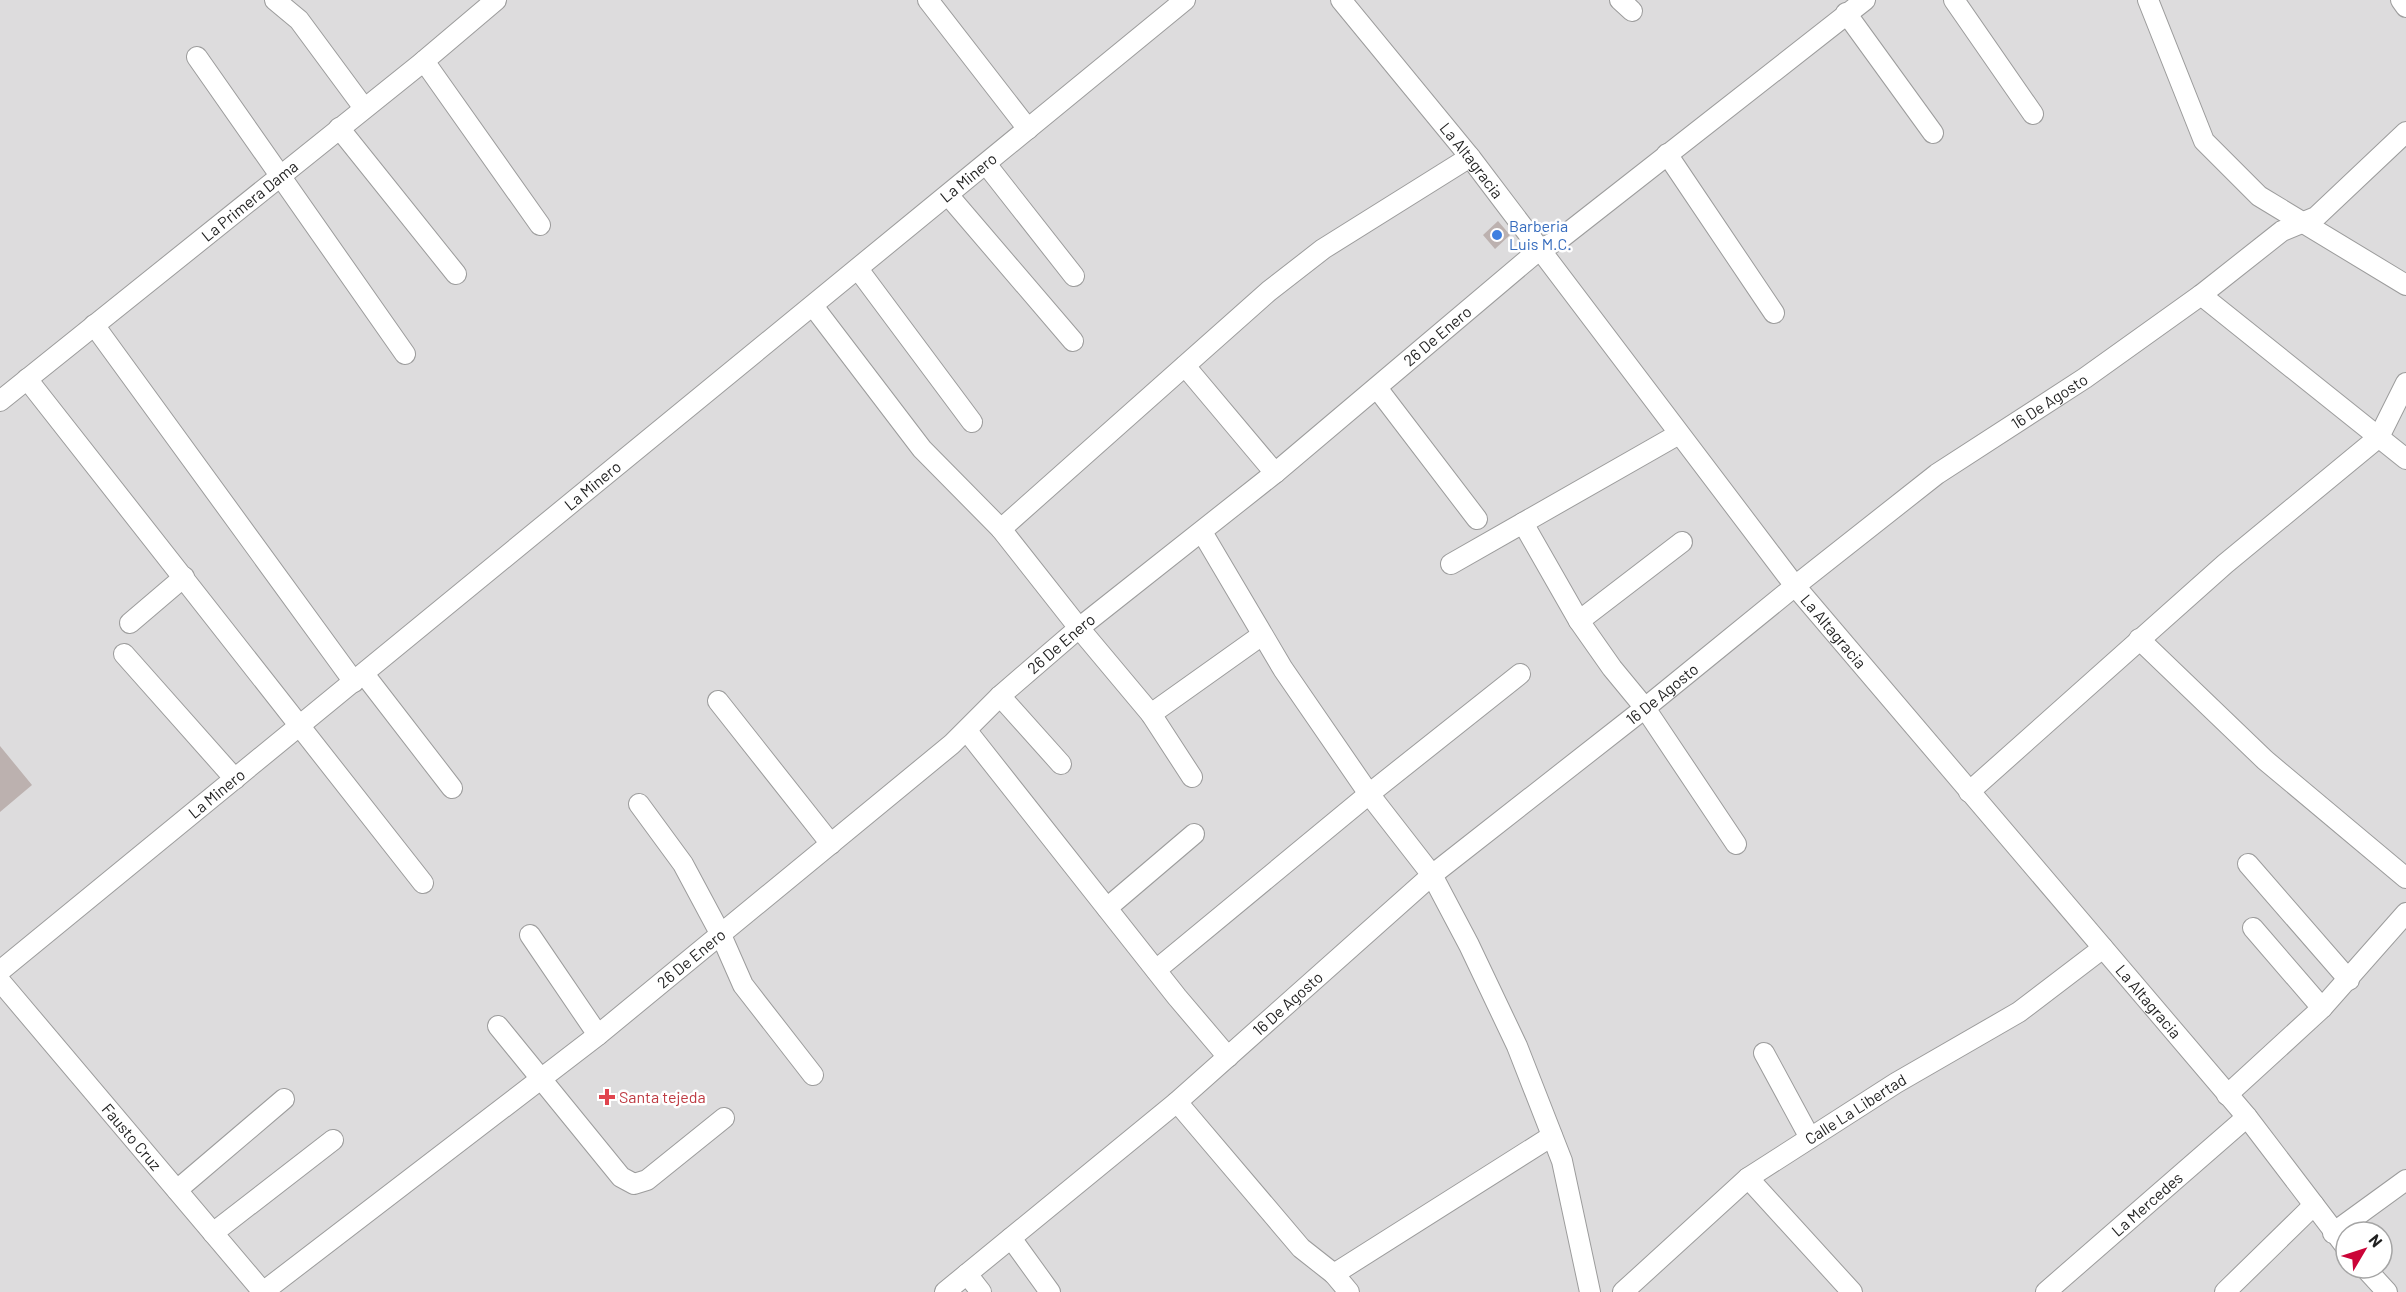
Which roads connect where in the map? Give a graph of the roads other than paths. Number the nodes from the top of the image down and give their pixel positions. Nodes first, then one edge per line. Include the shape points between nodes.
1 (275, 0) edge
2 (928, 0) edge
3 (1341, 0) edge
4 (1954, 0) edge
5 (2148, 0) edge
6 (2401, 0) edge
7 (488, 2) edge
8 (1172, 4) edge
9 (1852, 5) edge
10 (2406, 7) edge
11 (197, 57) dead end
12 (424, 61) junction
13 (364, 108) junction
14 (2032, 114) dead end
15 (339, 129) junction
16 (1028, 129) junction
17 (2406, 132) edge
18 (1933, 133) dead end
19 (1667, 154) junction
20 (1470, 158) junction
21 (986, 164) junction
22 (281, 175) junction
23 (948, 195) junction
24 (2301, 223) junction
25 (540, 225) dead end
26 (1539, 250) junction
27 (858, 269) junction
28 (456, 274) dead end
29 (1074, 276) dead end
30 (2406, 285) edge
31 (2201, 295) junction
32 (813, 306) junction
33 (1774, 313) dead end
34 (94, 325) junction
35 (1073, 341) dead end
36 (405, 354) dead end
37 (1185, 366) junction
38 (27, 379) junction
39 (2406, 383) edge
40 (1377, 388) junction
41 (0, 401) edge
42 (972, 422) dead end
43 (1679, 434) junction
44 (2379, 437) junction
45 (2406, 459) edge
46 (1275, 473) junction
47 (1477, 519) dead end
48 (1523, 523) junction
49 (1001, 529) junction
50 (1202, 532) junction
51 (1682, 542) dead end
52 (1451, 564) dead end
53 (184, 577) junction
54 (1795, 586) junction
55 (1579, 621) junction
56 (130, 622) dead end
57 (1079, 628) junction
58 (1262, 635) junction
59 (2139, 639) junction
60 (124, 654) dead end
61 (1520, 674) dead end
62 (359, 678) junction
63 (1000, 696) junction
64 (718, 701) dead end
65 (1645, 708) junction
66 (1151, 714) junction
67 (301, 725) junction
68 (967, 731) junction
69 (1061, 764) dead end
70 (1192, 777) dead end
71 (235, 779) junction
72 (452, 788) dead end
73 (1969, 792) junction
74 (1369, 794) junction
75 (639, 804) dead end
76 (1194, 834) dead end
77 (1736, 843) dead end
78 (831, 844) junction
79 (2248, 864) dead end
80 (1432, 875) junction
81 (2406, 878) edge
82 (423, 883) dead end
83 (1107, 908) junction
84 (2406, 913) edge
85 (2253, 928) dead end
86 (530, 934) dead end
87 (721, 935) junction
88 (2103, 948) junction
89 (1156, 970) junction
90 (0, 971) edge
91 (2349, 980) junction
92 (0, 981) edge
93 (2322, 1008) junction
94 (498, 1026) dead end
95 (598, 1035) junction
96 (1764, 1053) dead end
97 (1228, 1057) junction
98 (813, 1075) dead end
99 (541, 1081) junction
100 (2227, 1095) junction
101 (284, 1099) dead end
102 (1177, 1102) junction
103 (724, 1118) dead end
104 (2247, 1118) junction
105 (1552, 1136) junction
106 (1810, 1138) junction
107 (333, 1140) dead end
108 (1748, 1178) junction
109 (2406, 1180) edge
110 (177, 1190) junction
111 (2314, 1205) junction
112 (2362, 1220) edge
113 (2334, 1232) edge
114 (213, 1233) junction
115 (1011, 1238) junction
116 (967, 1274) junction
117 (1334, 1274) junction
118 (2376, 1280) edge
119 (263, 1292) edge
120 (945, 1292) edge
121 (981, 1292) edge
122 (1050, 1292) edge
123 (1349, 1292) edge
124 (1590, 1292) edge
125 (1623, 1292) edge
126 (1852, 1292) edge
127 (2046, 1292) edge
128 (2225, 1292) edge
129 (2387, 1292) edge

1 - 13 street via 299,20
2 - 16 street
3 - 20 street, La Altagracia
4 - 14 street
5 - 24 street via 2204,141 2259,196
6 - 10 street
7 - 12 street, La Primera Dama
8 - 16 street, La Minero
9 - 18 street
9 - 19 street, 26 De Enero
11 - 22 street
12 - 13 street, La Primera Dama
12 - 25 street
13 - 15 street, La Primera Dama
15 - 22 street, La Primera Dama
15 - 28 street
16 - 21 street, La Minero
17 - 24 street, 16 De Agosto via 2316,217
19 - 26 street, 26 De Enero via 1560,239
19 - 33 street
20 - 26 street, La Altagracia
20 - 37 street via 1323,249
21 - 23 street, La Minero
21 - 29 street
22 - 34 street, La Primera Dama
22 - 36 street
23 - 27 street, La Minero
23 - 35 street
24 - 30 street
24 - 31 street, 16 De Agosto via 2282,231
26 - 40 street, 26 De Enero
26 - 43 street, La Altagracia
27 - 32 street, La Minero
27 - 42 street
31 - 44 street
31 - 54 street, 16 De Agosto via 2085,378 1937,474
32 - 49 street via 922,450
32 - 62 street, La Minero
34 - 38 street, La Primera Dama
34 - 62 street
37 - 46 street
37 - 49 street
38 - 41 street, La Primera Dama
38 - 53 street
39 - 44 street
40 - 46 street, 26 De Enero
40 - 47 street
43 - 48 street
43 - 54 street, La Altagracia
44 - 45 street
44 - 59 street
46 - 50 street, 26 De Enero
48 - 52 street
48 - 55 street
49 - 57 street
50 - 57 street, 26 De Enero
50 - 58 street
51 - 55 street
53 - 56 street
53 - 67 street
54 - 65 street, 16 De Agosto
54 - 73 street, La Altagracia
55 - 65 street
57 - 63 street, 26 De Enero
57 - 66 street
58 - 66 street
58 - 74 street
59 - 73 street
59 - 81 street via 2265,760
60 - 71 street
61 - 74 street
62 - 67 street, La Minero
62 - 72 street
63 - 68 street, 26 De Enero
63 - 69 street
64 - 78 street
65 - 77 street
65 - 80 street, 16 De Agosto
66 - 70 street
67 - 71 street, La Minero
67 - 82 street
68 - 78 street, 26 De Enero
68 - 83 street
71 - 90 street, La Minero
73 - 88 street, La Altagracia
74 - 80 street
74 - 89 street
75 - 87 street via 682,864
76 - 83 street
78 - 87 street, 26 De Enero
79 - 91 street
80 - 97 street, 16 De Agosto
80 - 105 street via 1512,1035
83 - 89 street
84 - 91 street
85 - 93 street
86 - 95 street
87 - 95 street, 26 De Enero
87 - 98 street via 743,985
88 - 100 street, La Altagracia
88 - 106 street, Calle La Libertad via 2019,1012
89 - 97 street
91 - 93 street
92 - 110 street, Fausto Cruz
93 - 100 street
94 - 99 street
95 - 99 street, 26 De Enero
96 - 106 street
97 - 102 street, 16 De Agosto
99 - 103 street via 621,1178 634,1184 647,1180
99 - 119 street, 26 De Enero
100 - 104 street, La Altagracia
101 - 110 street
102 - 115 street, 16 De Agosto
102 - 117 street via 1301,1248
104 - 111 street, La Altagracia
104 - 127 street, La Mercedes
105 - 117 street
105 - 124 street via 1562,1161
106 - 108 street, Calle La Libertad
107 - 114 street
108 - 125 street, Calle La Libertad
108 - 126 street
109 - 112 street
110 - 114 street, Fausto Cruz
111 - 113 street, La Altagracia
111 - 128 street
114 - 119 street, Fausto Cruz
115 - 116 street, 16 De Agosto
115 - 122 street
116 - 120 street, 16 De Agosto
116 - 121 street
117 - 123 street
118 - 129 street

